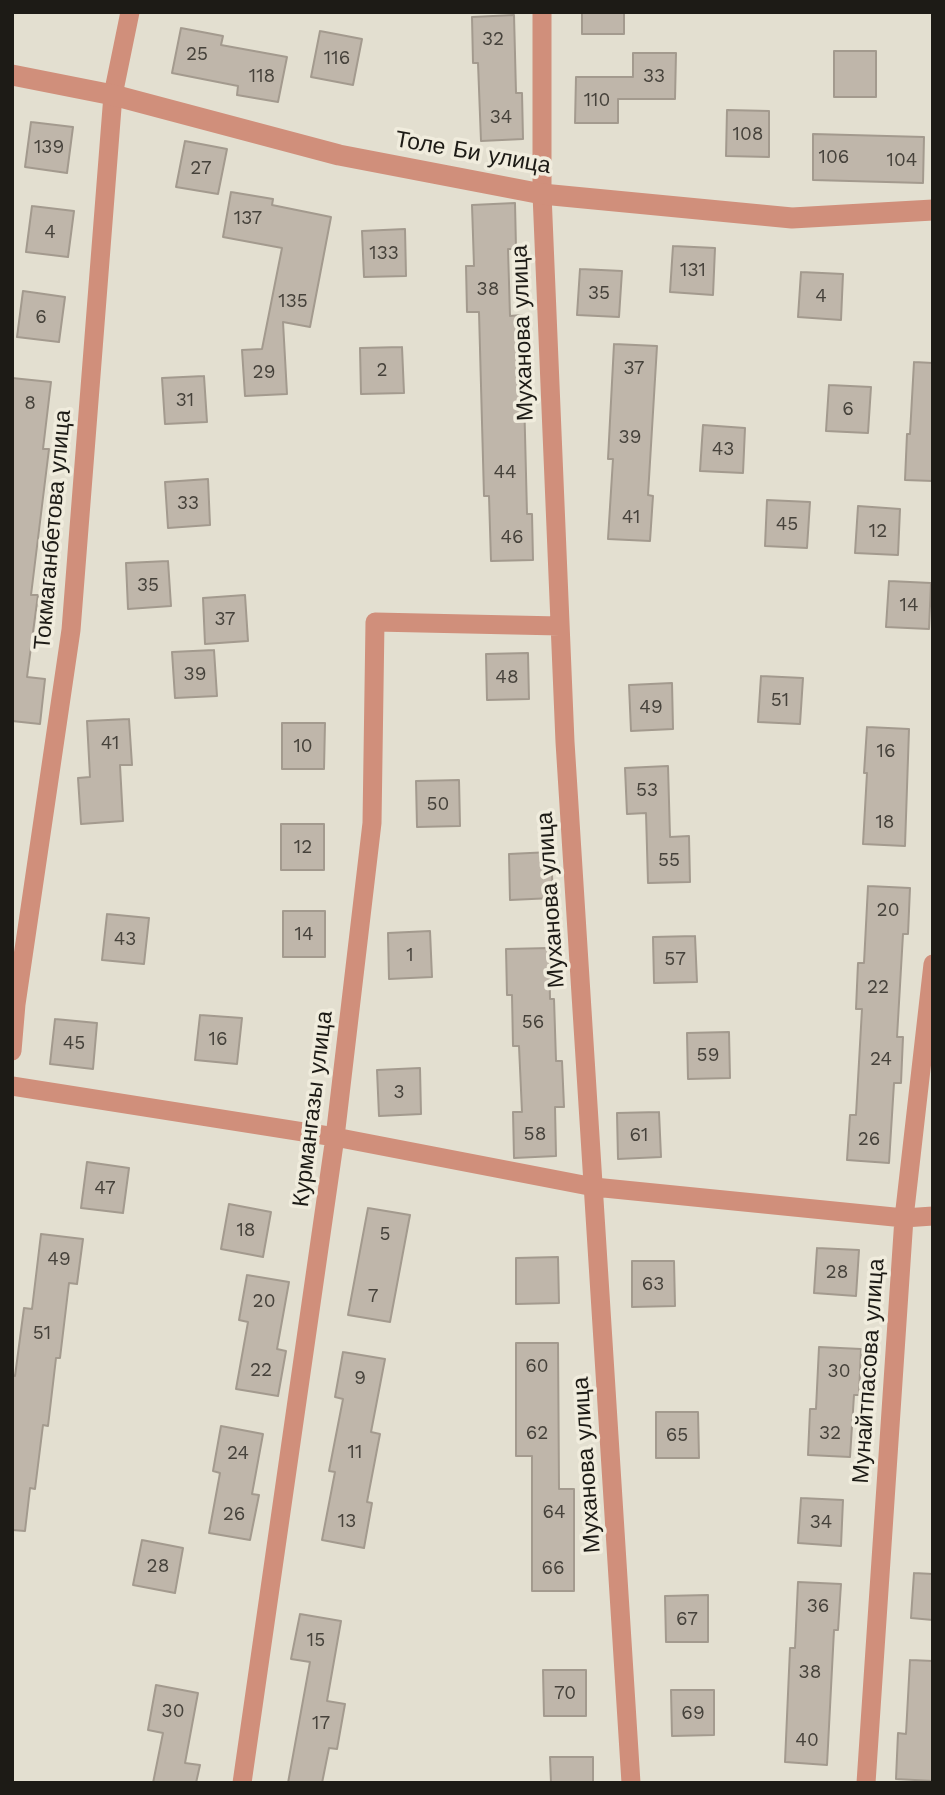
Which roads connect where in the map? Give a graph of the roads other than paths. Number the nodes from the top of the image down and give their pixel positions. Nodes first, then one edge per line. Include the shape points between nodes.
1 (130, 12) edge
2 (542, 12) edge
3 (12, 75) edge
4 (113, 95) junction
5 (542, 194) junction
6 (933, 210) edge
7 (560, 626) junction
8 (933, 964) edge
9 (12, 1051) edge
10 (12, 1086) edge
11 (335, 1137) junction
12 (594, 1187) junction
13 (933, 1216) edge
14 (904, 1218) junction
15 (242, 1783) edge
16 (631, 1783) edge
17 (866, 1783) edge

1 - 4 street, Токмаганбетова улица
2 - 5 street, Муханова улица
3 - 4 street, Толе Би улица
4 - 5 street, Толе Би улица via 339,155
4 - 9 street, Токмаганбетова улица via 71,630
5 - 6 street, Толе Би улица via 793,218
5 - 7 street, Муханова улица
7 - 11 street, Курмангазы улица via 375,622 372,823
7 - 12 street, Муханова улица
8 - 14 street, Мунайтпасова улица
10 - 11 street
11 - 12 street
11 - 15 street, Курмангазы улица
12 - 14 street
12 - 16 street, Муханова улица
13 - 14 street
14 - 17 street, Мунайтпасова улица

